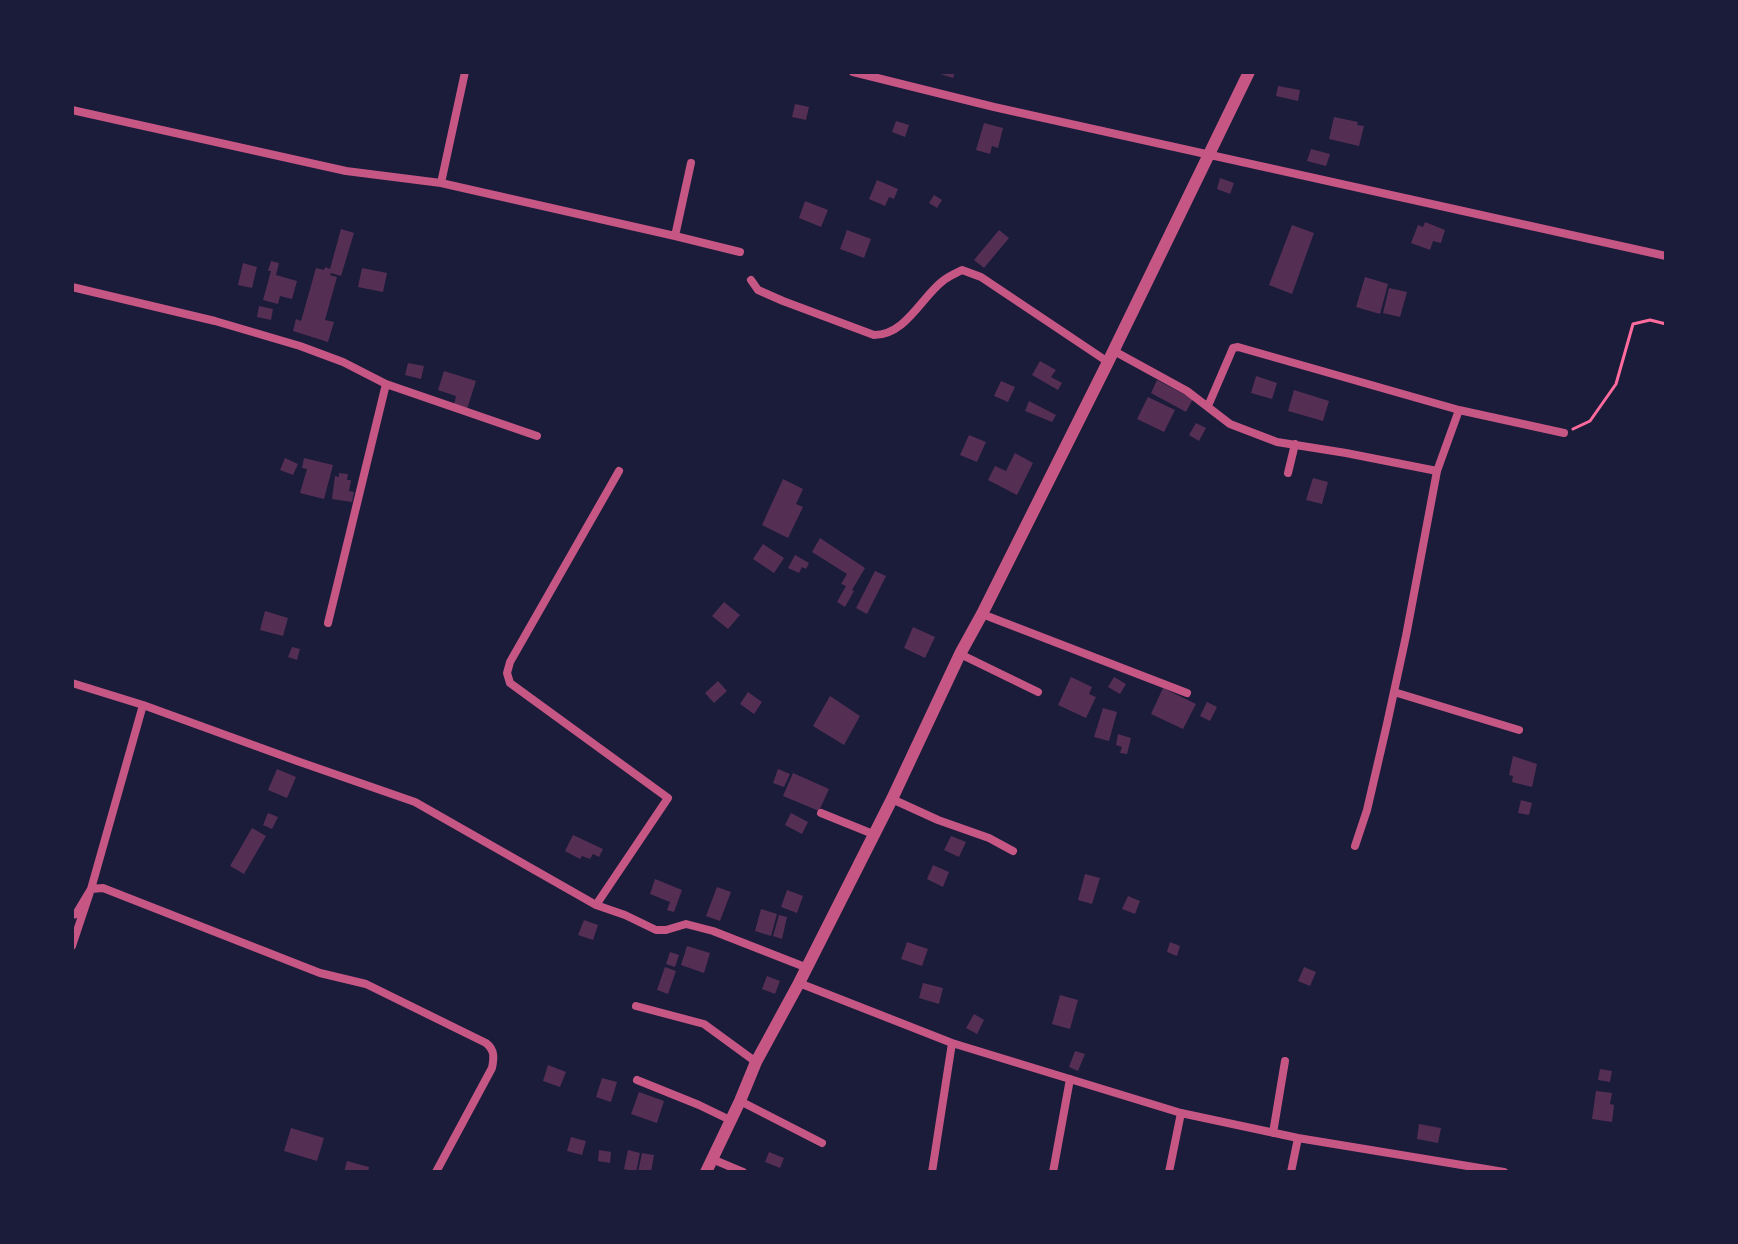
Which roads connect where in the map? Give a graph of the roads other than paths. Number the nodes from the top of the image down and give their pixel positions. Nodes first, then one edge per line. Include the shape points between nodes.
1 (465, 72) edge
2 (853, 72) edge
3 (1249, 72) edge
4 (72, 110) edge
5 (1208, 156) junction
6 (691, 163) dead end
7 (441, 183) junction
8 (675, 236) junction
9 (740, 252) dead end
10 (1666, 256) edge
11 (751, 280) dead end
12 (72, 287) edge
13 (1111, 356) junction
14 (386, 384) junction
15 (1208, 406) junction
16 (1459, 410) junction
17 (1564, 433) road end
18 (537, 436) dead end
19 (1295, 444) junction
20 (619, 471) dead end
21 (1437, 471) junction
22 (1288, 473) dead end
23 (982, 614) junction
24 (328, 623) dead end
25 (960, 654) junction
26 (72, 683) edge
27 (1038, 692) dead end
28 (1394, 692) junction
29 (1187, 693) dead end
30 (143, 705) junction
31 (1519, 730) dead end
32 (892, 799) junction
33 (821, 813) dead end
34 (873, 834) junction
35 (1355, 846) dead end
36 (1013, 851) dead end
37 (91, 889) junction
38 (596, 905) junction
39 (72, 915) edge
40 (72, 946) edge
41 (805, 967) junction
42 (799, 983) junction
43 (636, 1006) dead end
44 (952, 1043) junction
45 (1285, 1061) dead end
46 (756, 1062) junction
47 (1070, 1079) junction
48 (637, 1080) dead end
49 (740, 1101) junction
50 (1181, 1113) junction
51 (730, 1120) junction
52 (1273, 1133) junction
53 (1298, 1138) junction
54 (822, 1143) dead end
55 (712, 1159) junction
56 (436, 1172) edge
57 (706, 1172) edge
58 (743, 1172) edge
59 (932, 1172) edge
60 (1053, 1172) edge
61 (1169, 1172) edge
62 (1291, 1172) edge
63 (1504, 1172) edge

1 - 7 street
2 - 5 street
3 - 5 street
4 - 7 street via 346,171
5 - 10 street
5 - 13 street
6 - 8 street
7 - 8 street
8 - 9 street
11 - 13 street via 758,290 796,307 885,335 945,279 962,270
12 - 14 street via 300,346
13 - 15 street
13 - 23 street
14 - 18 street
14 - 24 street
15 - 16 street via 1233,348 1238,347
15 - 19 street via 1230,424
16 - 17 street
16 - 21 street
19 - 21 street
19 - 22 street
20 - 38 street via 507,673 510,683 668,798
21 - 28 street
23 - 25 street
23 - 29 street
25 - 27 street
25 - 32 street
26 - 30 street
28 - 31 street
28 - 35 street
30 - 37 street
30 - 38 street via 415,802
32 - 34 street
32 - 36 street
33 - 34 street
34 - 41 street
37 - 39 street
37 - 40 street
37 - 56 street via 103,888 320,973 366,984 490,1047 492,1068
38 - 41 street via 656,930 686,924 713,931
41 - 42 street
42 - 44 street
42 - 46 street
43 - 46 street via 704,1024
44 - 47 street
44 - 59 street
45 - 52 street
46 - 49 street
47 - 50 street
47 - 60 street
48 - 51 street
49 - 51 street
49 - 54 street
50 - 52 street
50 - 61 street
51 - 55 street
52 - 53 street
53 - 62 street
53 - 63 street
55 - 57 street
55 - 58 street

